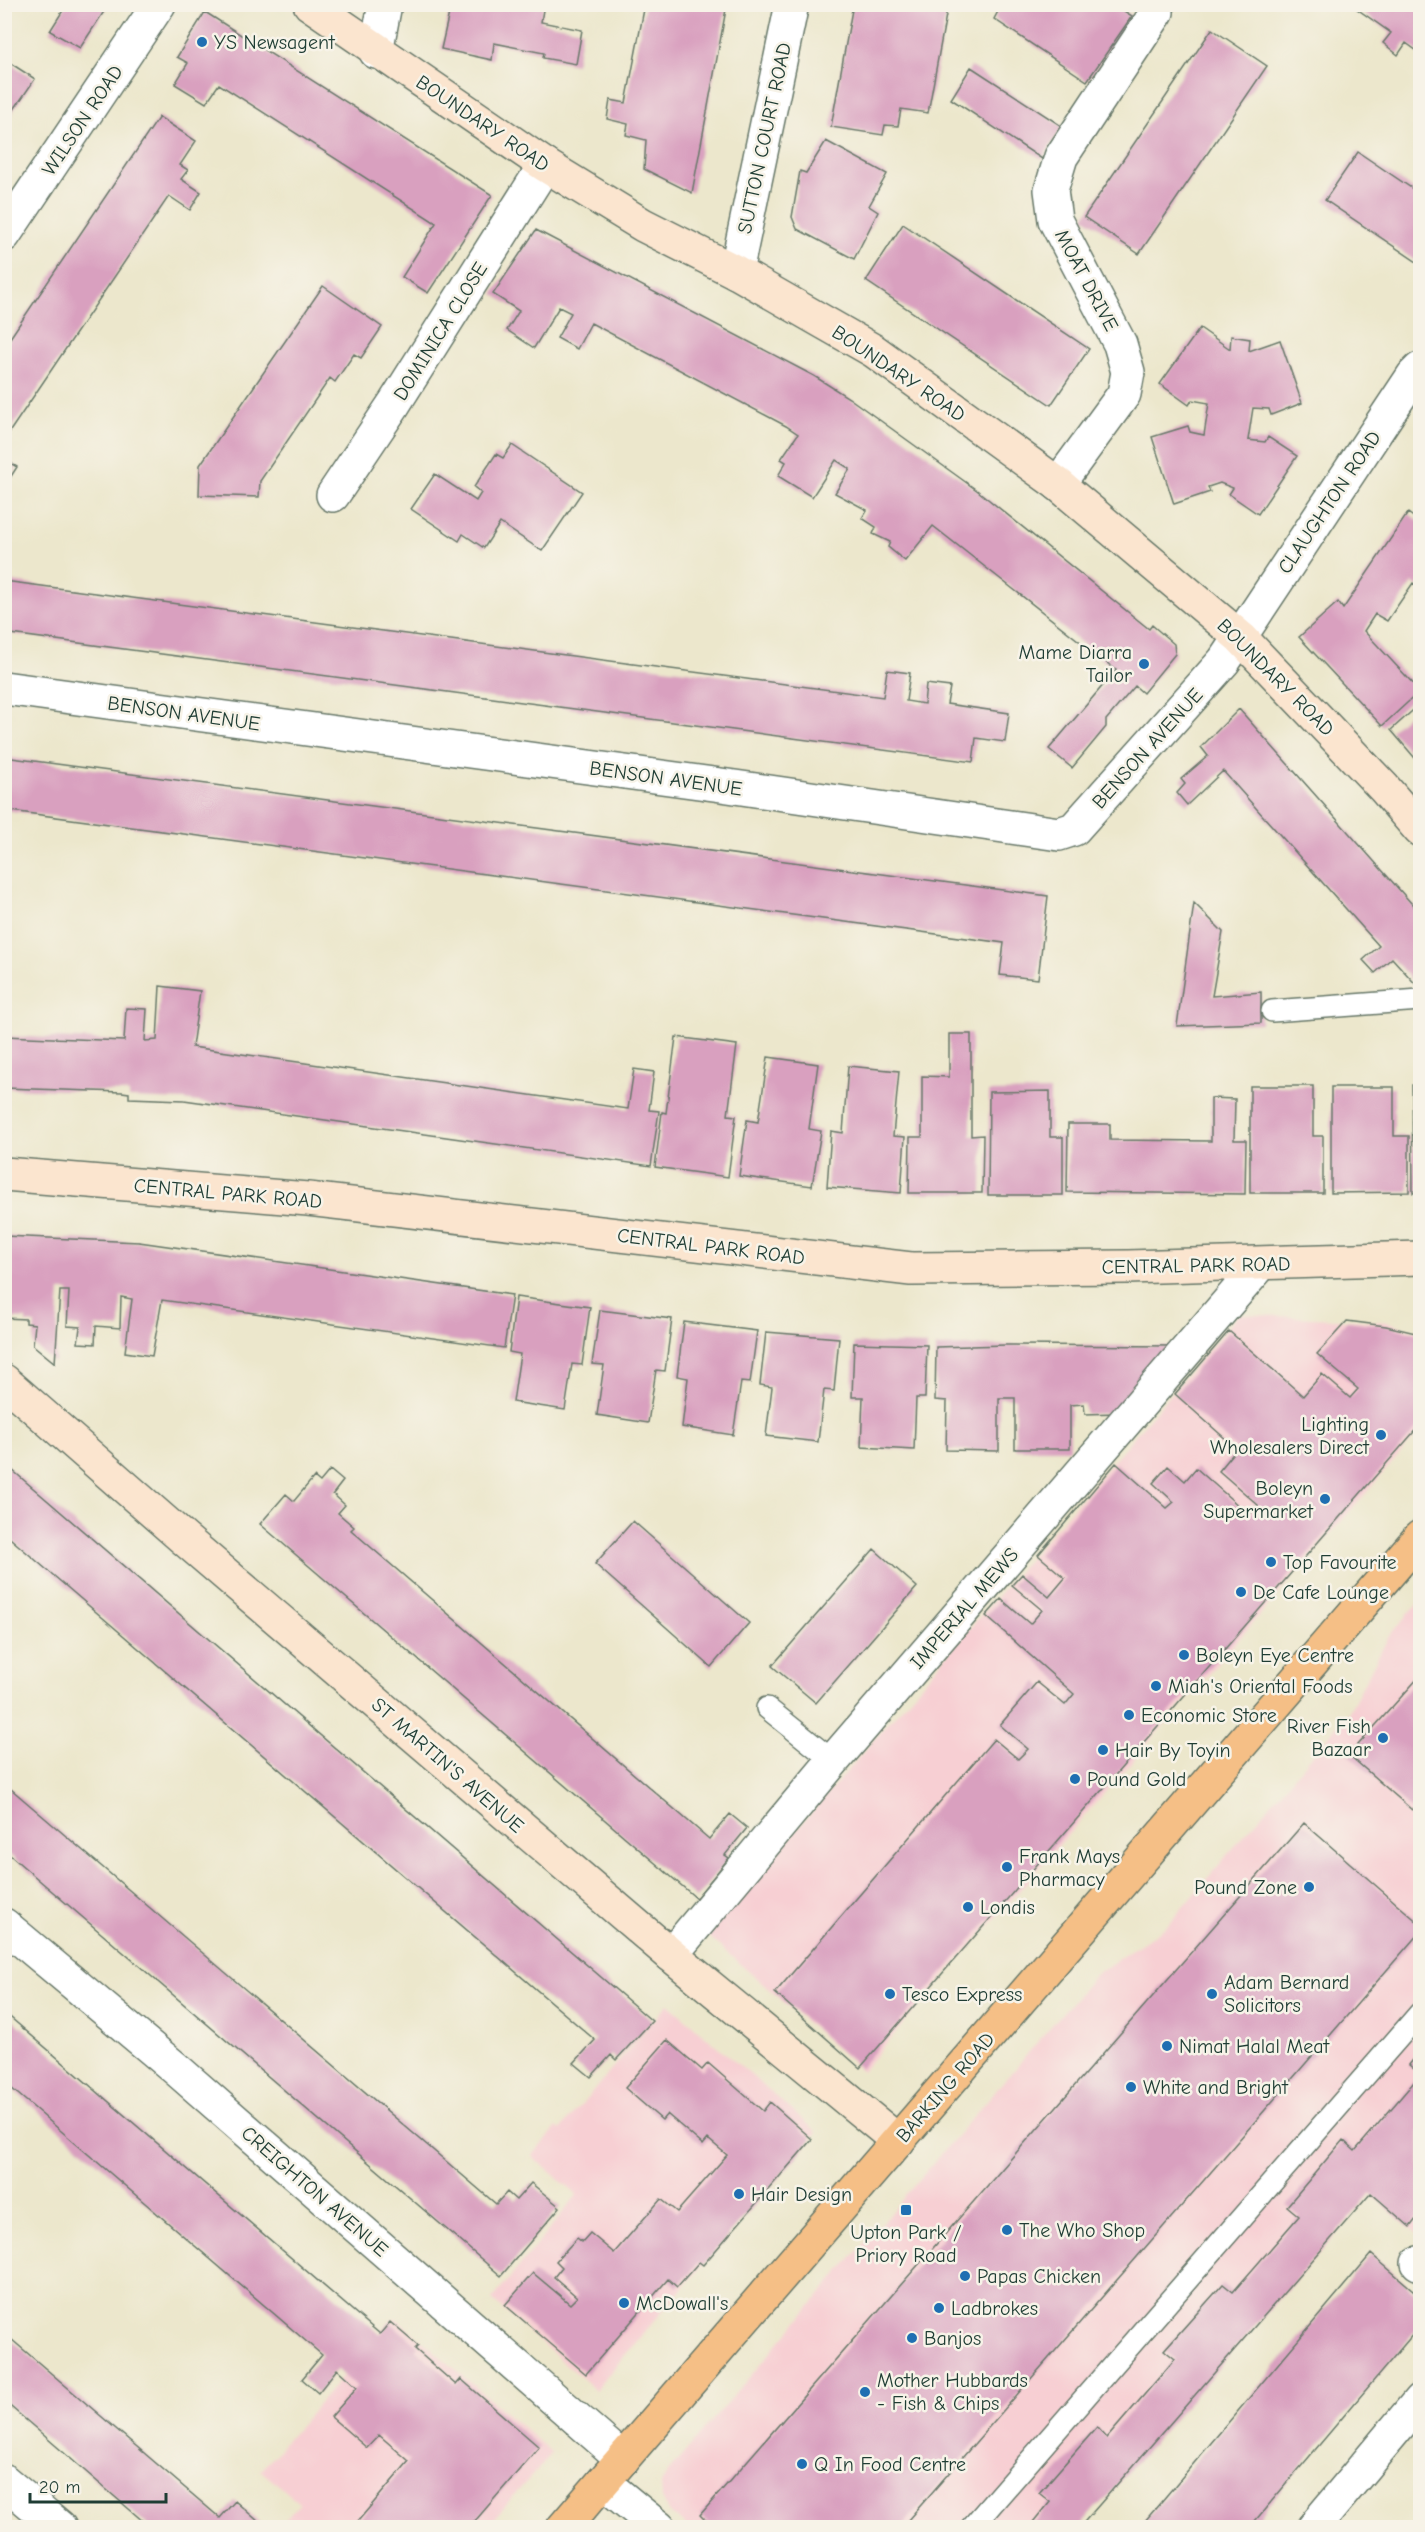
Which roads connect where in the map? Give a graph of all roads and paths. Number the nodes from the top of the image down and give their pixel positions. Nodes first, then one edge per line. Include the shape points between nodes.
1 (159, 4) edge
2 (310, 4) edge
3 (385, 4) edge
4 (792, 4) edge
5 (1157, 12) dead end
6 (376, 52) junction
7 (545, 165) junction
8 (4, 235) edge
9 (736, 272) junction
10 (1420, 369) edge
11 (1058, 484) junction
12 (333, 495) dead end
13 (1241, 638) junction
14 (4, 688) edge
15 (1420, 830) edge
16 (1420, 1000) edge
17 (1272, 1011) dead end
18 (4, 1174) edge
19 (1420, 1258) edge
20 (1261, 1264) junction
21 (4, 1381) edge
22 (1420, 1537) edge
23 (766, 1708) dead end
24 (833, 1761) junction
25 (4, 1926) edge
26 (671, 1955) junction
27 (1420, 2013) edge
28 (898, 2141) junction
29 (1420, 2400) edge
30 (613, 2470) junction
31 (4, 2481) edge
32 (60, 2528) edge
33 (563, 2528) edge
34 (659, 2528) edge
35 (971, 2528) edge
36 (1313, 2528) edge

1 - 8 street, WILSON ROAD
2 - 6 main road, BOUNDARY ROAD
3 - 6 street
4 - 9 street, SUTTON COURT ROAD
5 - 11 street, MOAT DRIVE via 1061,156 1051,190 1055,220 1120,344 1128,372 1124,393
6 - 7 main road, BOUNDARY ROAD
7 - 9 main road, BOUNDARY ROAD via 644,225
7 - 12 street, DOMINICA CLOSE
9 - 11 main road, BOUNDARY ROAD via 874,351
10 - 13 street, CLAUGHTON ROAD
11 - 13 main road, BOUNDARY ROAD
13 - 14 street, BENSON AVENUE via 1211,677 1074,829 1059,834
13 - 15 main road, BOUNDARY ROAD
16 - 17 lane
18 - 20 main road, CENTRAL PARK ROAD via 308,1199 911,1269
19 - 20 main road, CENTRAL PARK ROAD
20 - 24 street, IMPERIAL MEWS
21 - 26 main road, ST MARTIN'S AVENUE
22 - 28 main road, BARKING ROAD
23 - 24 lane
24 - 26 street, IMPERIAL MEWS
25 - 30 street, CREIGHTON AVENUE via 175,2068
26 - 28 main road, ST MARTIN'S AVENUE
27 - 35 lane
28 - 30 main road, BARKING ROAD
29 - 36 street
30 - 33 main road, BARKING ROAD
30 - 34 street, CREIGHTON AVENUE
31 - 32 street

